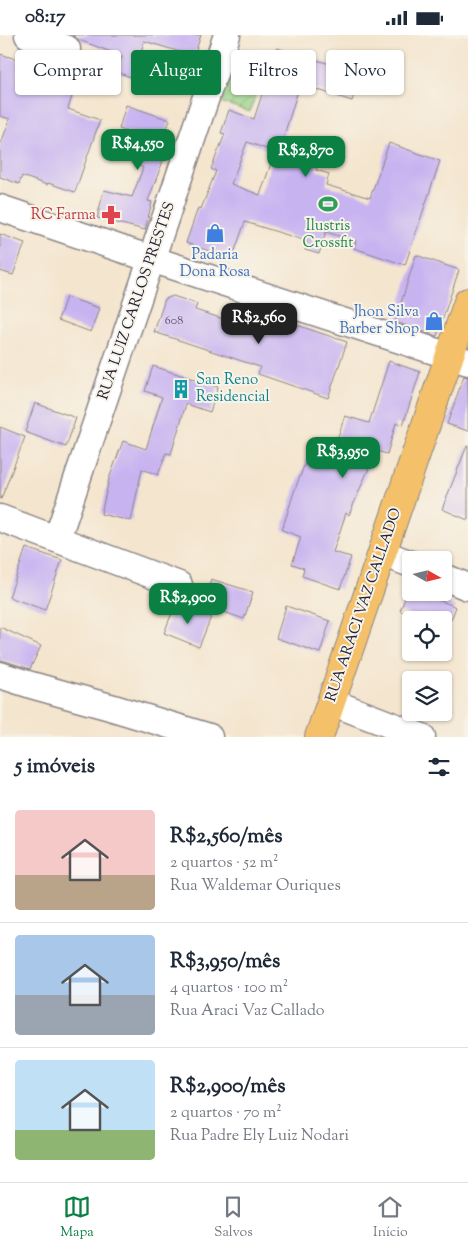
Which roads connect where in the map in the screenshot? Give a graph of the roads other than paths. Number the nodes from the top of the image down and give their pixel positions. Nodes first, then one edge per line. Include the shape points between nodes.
1 (28, 35) edge
2 (227, 35) edge
3 (67, 49) dead end
4 (0, 208) edge
5 (151, 259) junction
6 (468, 302) edge
7 (459, 359) edge
8 (0, 518) edge
9 (57, 539) junction
10 (382, 553) junction
11 (402, 561) edge
12 (452, 580) edge
13 (179, 585) dead end
14 (468, 587) edge
15 (0, 675) edge
16 (331, 702) junction
17 (209, 737) edge
18 (319, 737) edge
19 (422, 737) edge

1 - 3 street
2 - 5 street, RUA LUIZ CARLOS PRESTES
4 - 5 street
5 - 7 street
5 - 9 street, RUA LUIZ CARLOS PRESTES
6 - 7 main road, RUA ARACI VAZ CALLADO
7 - 10 main road, RUA ARACI VAZ CALLADO
8 - 9 street
9 - 13 street
10 - 11 street
10 - 16 main road, RUA ARACI VAZ CALLADO
12 - 14 street
15 - 17 street
16 - 18 main road, RUA ARACI VAZ CALLADO
16 - 19 street

